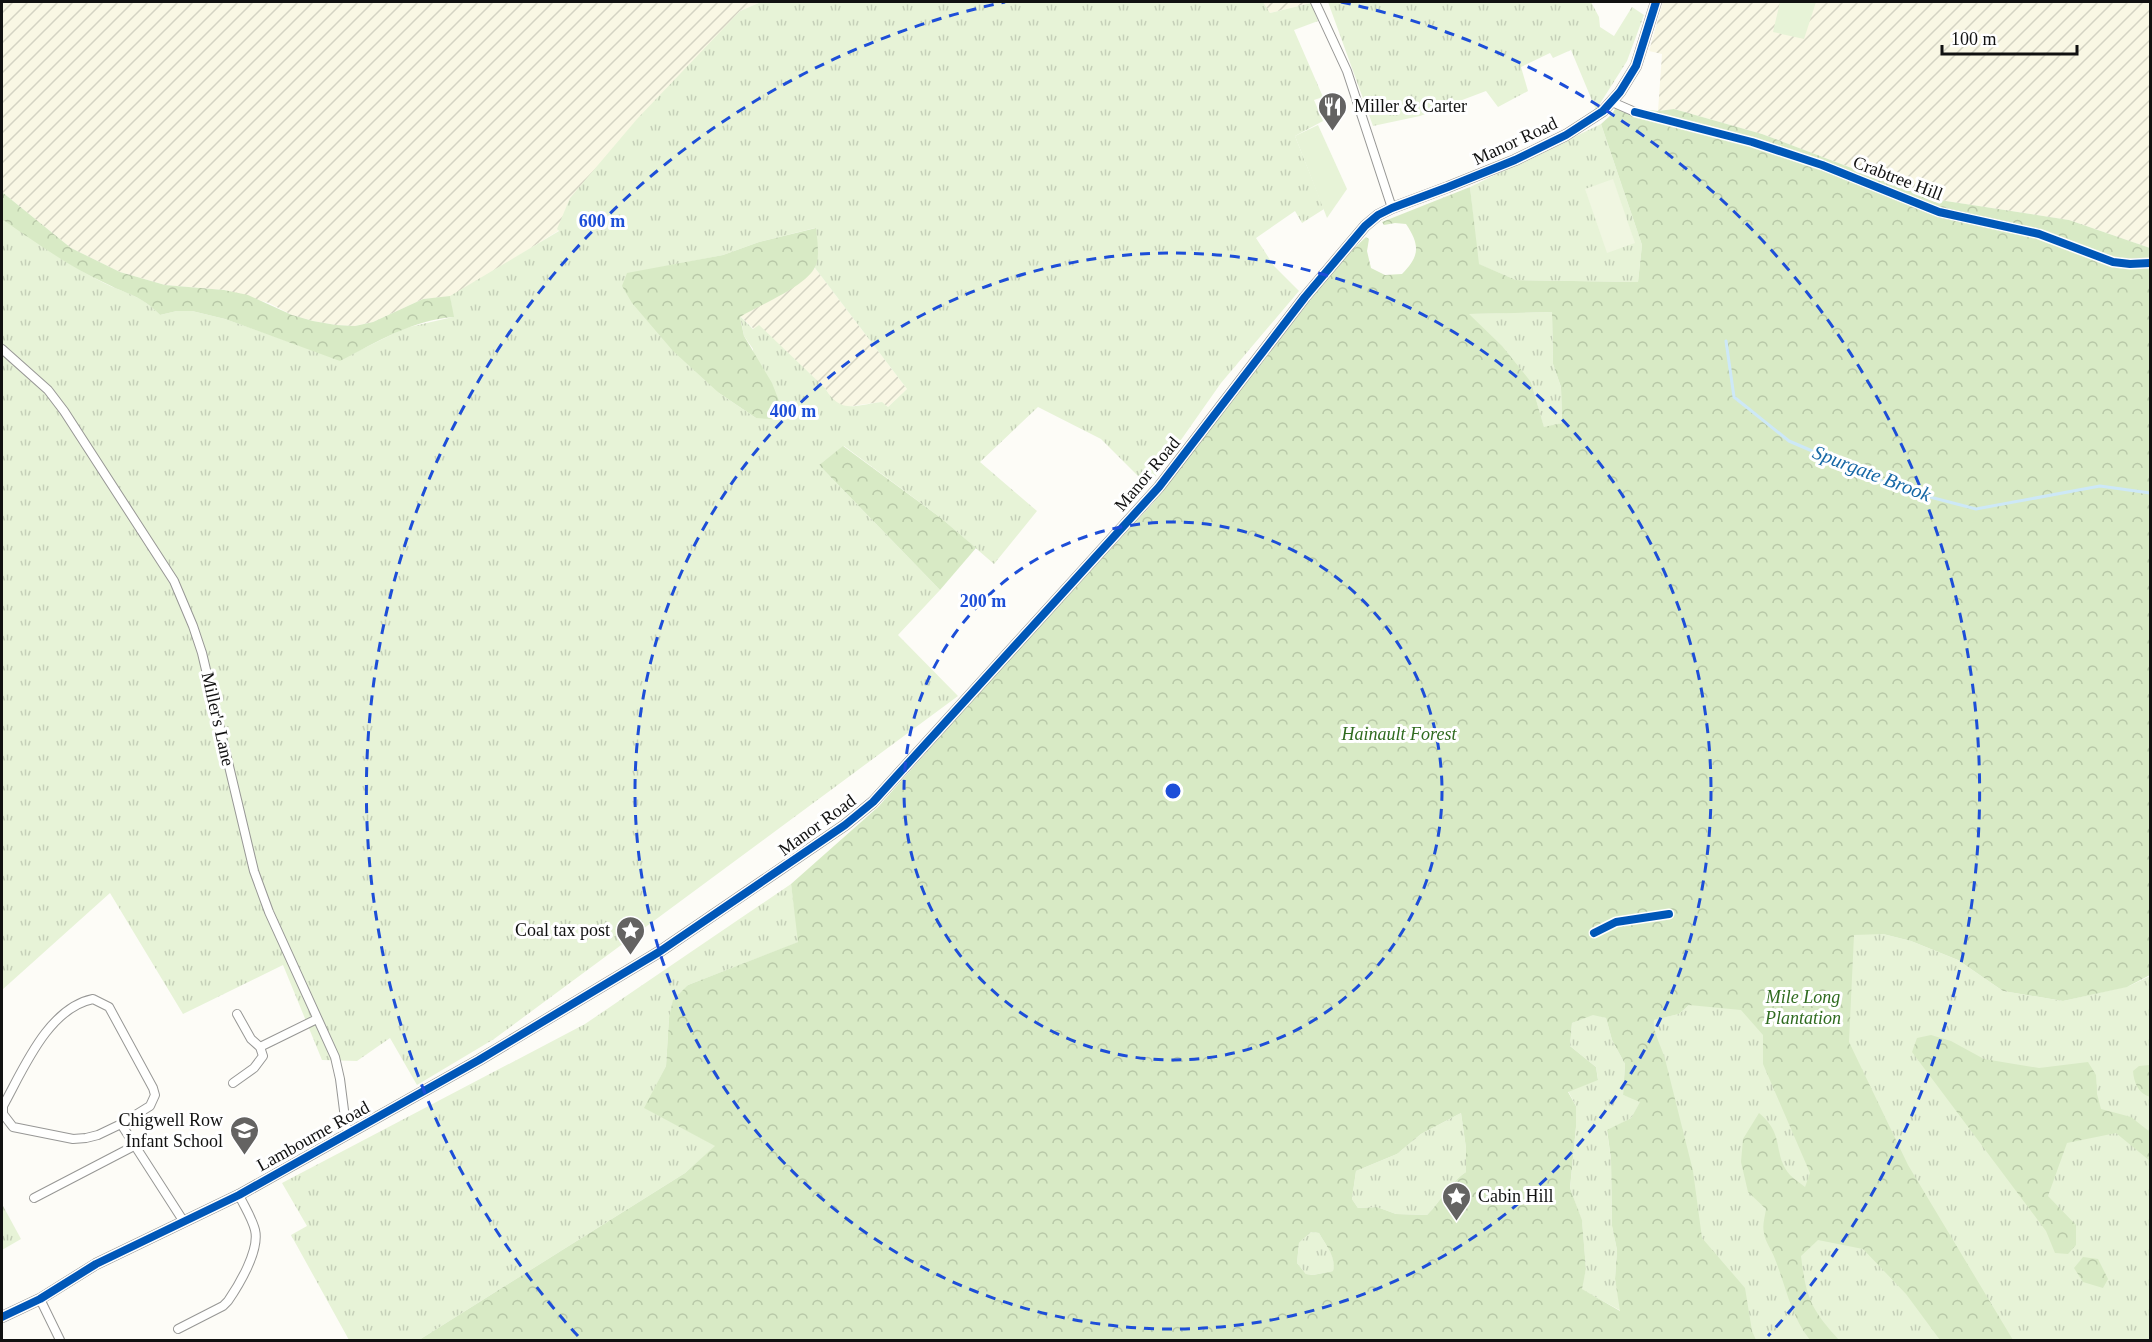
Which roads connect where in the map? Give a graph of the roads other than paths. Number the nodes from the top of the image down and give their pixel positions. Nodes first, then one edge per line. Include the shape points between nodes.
1 (1315, 2) edge
2 (1656, 2) edge
3 (1612, 102) junction
4 (1392, 208) junction
5 (2151, 263) edge
6 (2, 349) edge
7 (631, 968) joint
8 (237, 1014) dead end
9 (317, 1019) junction
10 (260, 1047) junction
11 (233, 1083) dead end
12 (121, 1125) junction
13 (350, 1133) junction
14 (134, 1146) junction
15 (239, 1195) junction
16 (34, 1198) dead end
17 (184, 1222) junction
18 (40, 1299) junction
19 (2, 1317) edge
20 (178, 1329) dead end
21 (60, 1341) edge

1 - 4 street via 1347,71
2 - 3 street, Manor Road via 1636,66
3 - 4 street, Manor Road via 1586,123 1525,155
3 - 5 street, Crabtree Hill via 1822,165 1940,212 2039,234 2113,262
4 - 7 street, Manor Road via 1378,215 1356,236 1159,487 873,802 808,852
6 - 9 street, Miller's Lane via 59,404 174,581 202,653 254,871
7 - 13 street, Lambourne Road
8 - 10 street via 250,1039
9 - 10 street
9 - 13 street, Miller's Lane via 335,1058
10 - 11 street via 263,1056 259,1062
12 - 12 street via 98,1135 73,1139 13,1127 3,1114 3,1106 35,1046 46,1031 85,1001 93,999 109,1007 155,1095 150,1106
12 - 14 street
13 - 15 street, Lambourne Road
14 - 16 street
14 - 17 street
15 - 17 street, Lambourne Road
15 - 20 street via 254,1228 252,1254 228,1301
17 - 18 street, Lambourne Road via 96,1264
18 - 19 street, Lambourne Road
18 - 21 street

